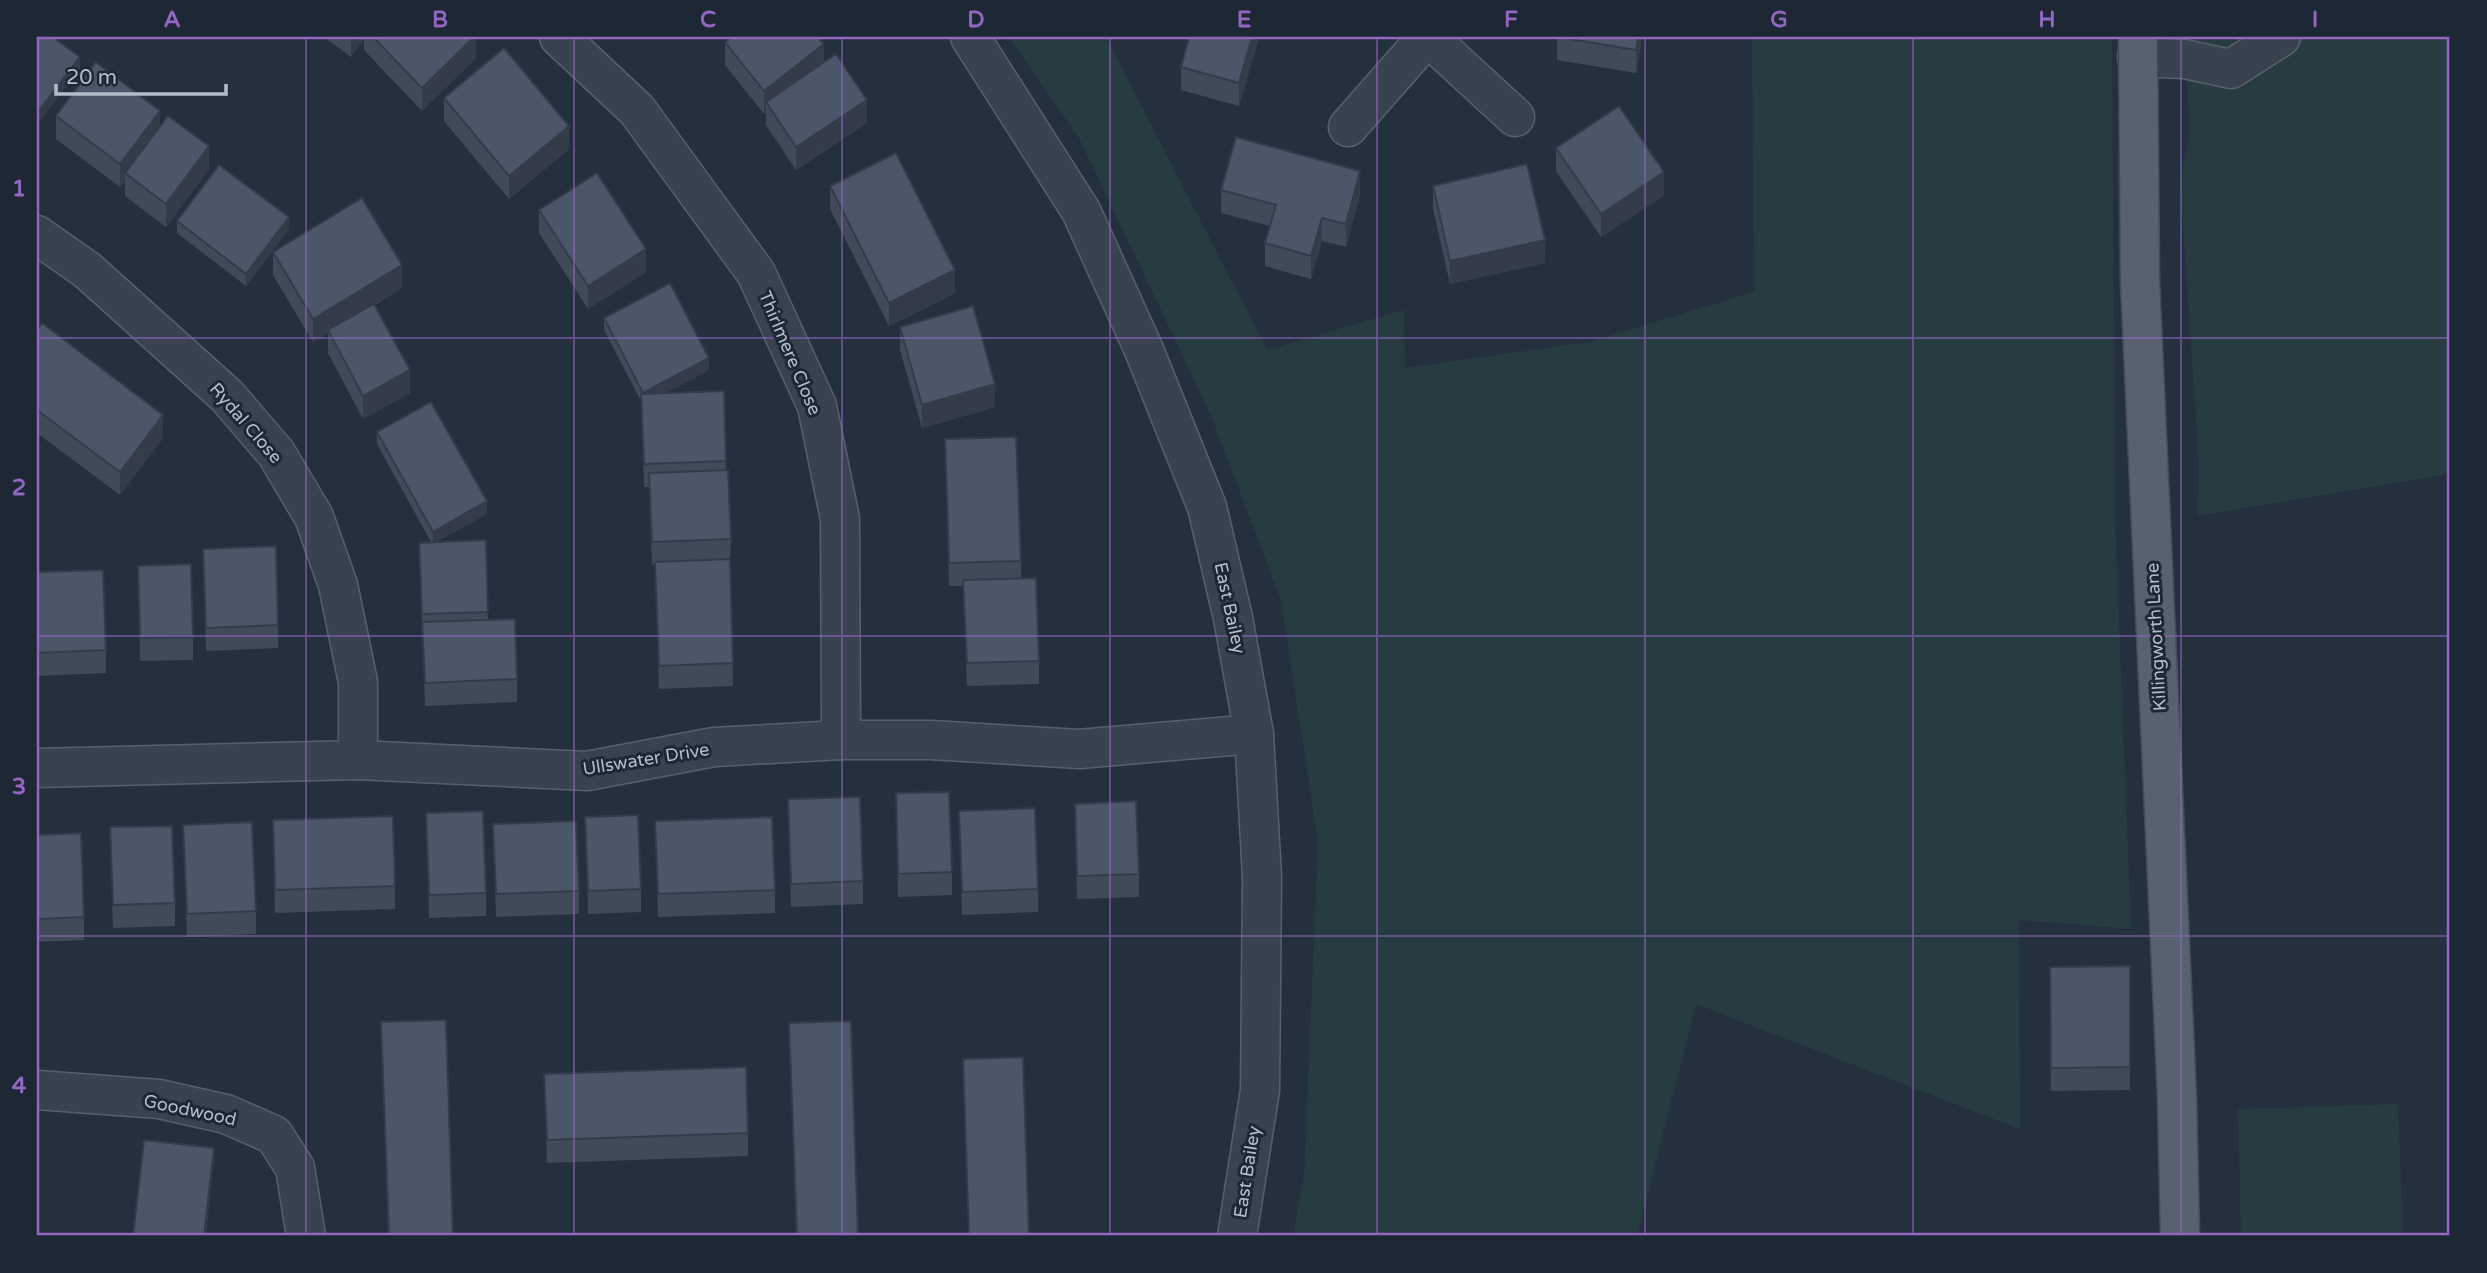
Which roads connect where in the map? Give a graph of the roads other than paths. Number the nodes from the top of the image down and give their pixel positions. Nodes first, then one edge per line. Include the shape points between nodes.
1 (559, 37) edge
2 (970, 37) edge
3 (1427, 37) edge
4 (2281, 37) edge
5 (2137, 47) edge
6 (1515, 117) dead end
7 (1348, 127) dead end
8 (37, 235) edge
9 (1254, 734) junction
10 (841, 740) junction
11 (358, 760) junction
12 (37, 768) edge
13 (37, 1090) edge
14 (306, 1236) edge
15 (1237, 1236) edge
16 (2180, 1236) edge

1 - 10 street, Thirlmere Close via 637,110 756,273 817,406 839,519
2 - 9 street, East Bailey via 1081,211 1144,350 1206,507 1234,618
3 - 6 street
3 - 7 street
4 - 5 street via 2231,69
5 - 16 main road, Killingworth Lane via 2140,281
8 - 11 street, Rydal Close via 87,270 227,396 276,453 314,517 338,585 358,682
9 - 10 street, Ullswater Drive via 1079,749
9 - 15 street, East Bailey via 1262,877 1260,1090
10 - 11 street, Ullswater Drive via 714,747 587,771
11 - 12 street, Ullswater Drive
13 - 14 street, Goodwood via 159,1099 226,1114 274,1135 295,1168

